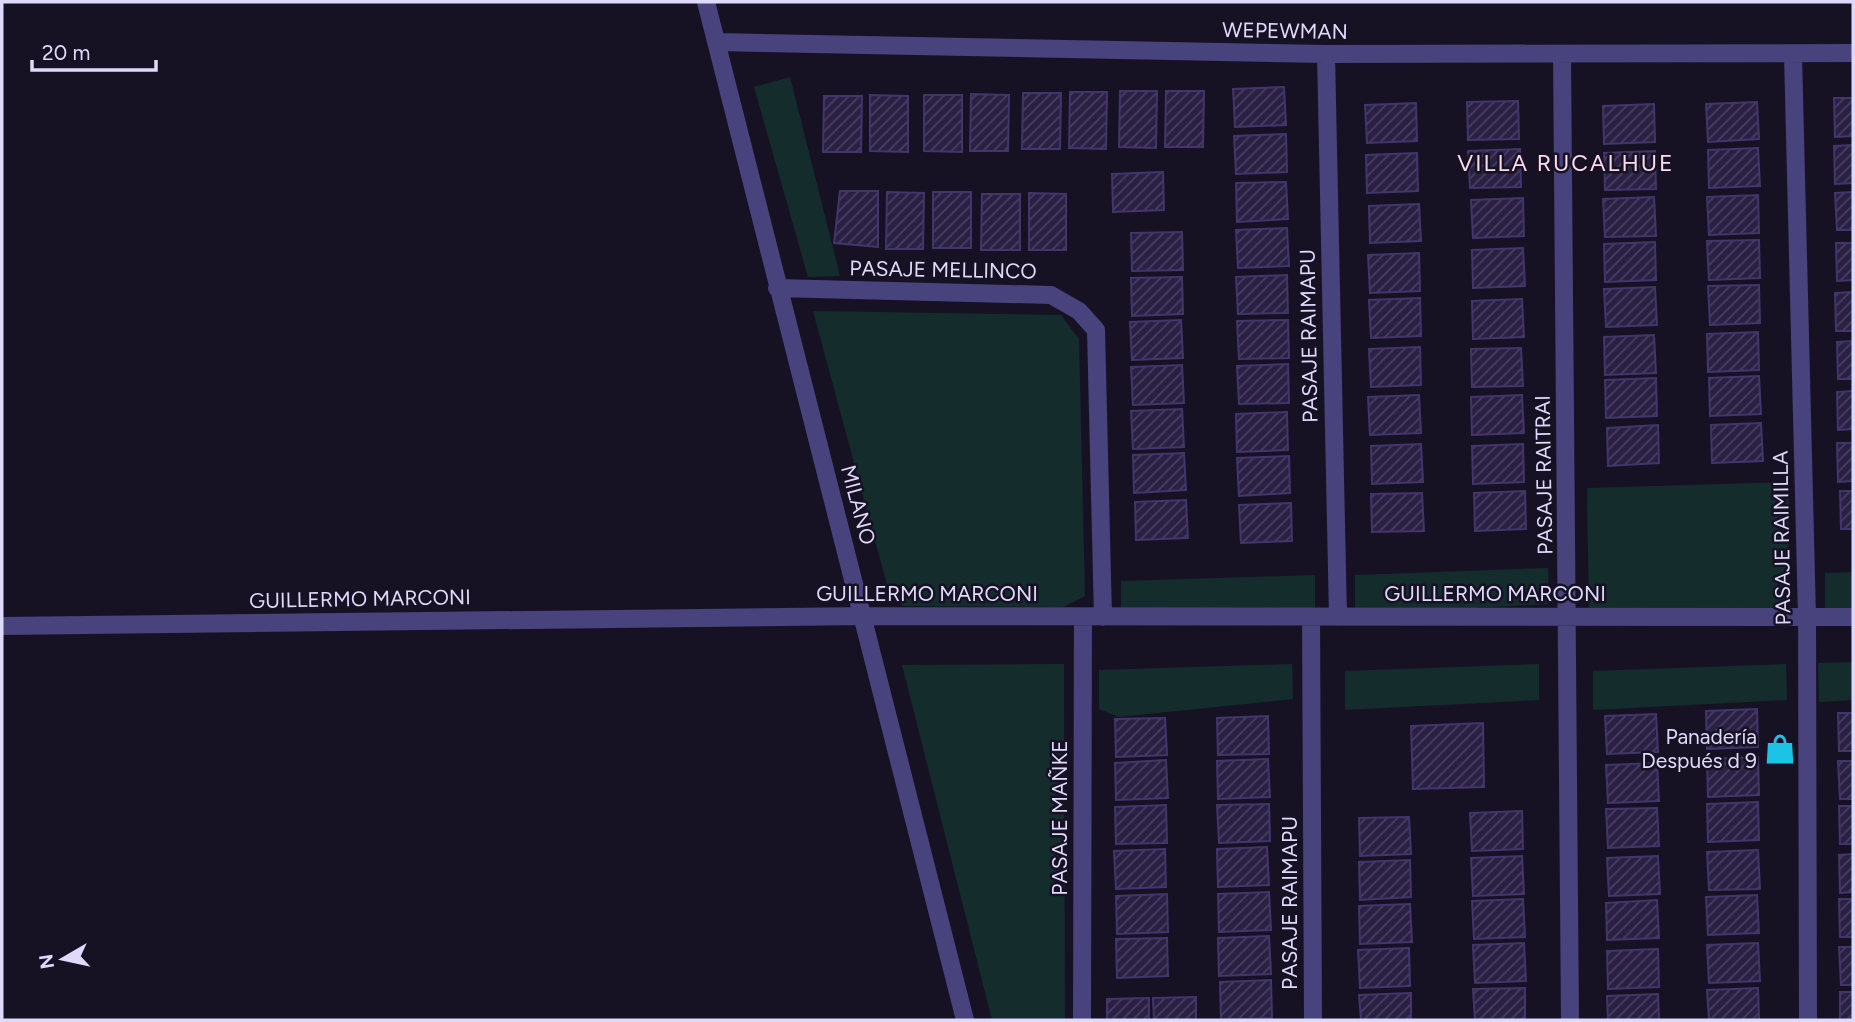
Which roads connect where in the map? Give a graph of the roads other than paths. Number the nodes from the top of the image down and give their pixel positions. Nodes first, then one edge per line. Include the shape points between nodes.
1 (706, 2) edge
2 (716, 42) junction
3 (1853, 53) edge
4 (1326, 54) junction
5 (1562, 55) junction
6 (1793, 55) junction
7 (777, 288) junction
8 (865, 616) junction
9 (1083, 617) junction
10 (1103, 617) junction
11 (1311, 617) junction
12 (1338, 617) junction
13 (1568, 617) junction
14 (1807, 617) junction
15 (1853, 617) edge
16 (2, 626) edge
17 (965, 1020) edge
18 (1082, 1020) edge
19 (1313, 1020) edge
20 (1570, 1020) edge
21 (1808, 1020) edge

1 - 2 street, MILANO
2 - 4 street, WEPEWMAN
2 - 7 street, MILANO
3 - 6 street, WEPEWMAN
4 - 5 street, WEPEWMAN
4 - 12 street, PASAJE RAIMAPU
5 - 6 street, WEPEWMAN
5 - 13 street, PASAJE RAITRAI
6 - 14 street, PASAJE RAIMILLA
7 - 8 street, MILANO
7 - 10 street, PASAJE MELLINCO via 1051,295 1079,311 1096,330
8 - 9 street, GUILLERMO MARCONI
8 - 16 street, GUILLERMO MARCONI
8 - 17 street, MILANO
9 - 10 street, GUILLERMO MARCONI
9 - 18 street, PASAJE MAÑKE
10 - 11 street, GUILLERMO MARCONI
11 - 12 street, GUILLERMO MARCONI
11 - 19 street, PASAJE RAIMAPU
12 - 13 street, GUILLERMO MARCONI
13 - 14 street, GUILLERMO MARCONI
13 - 20 street, PASAJE RAITRAI
14 - 15 street, GUILLERMO MARCONI
14 - 21 street, PASAJE RAIMILLA

